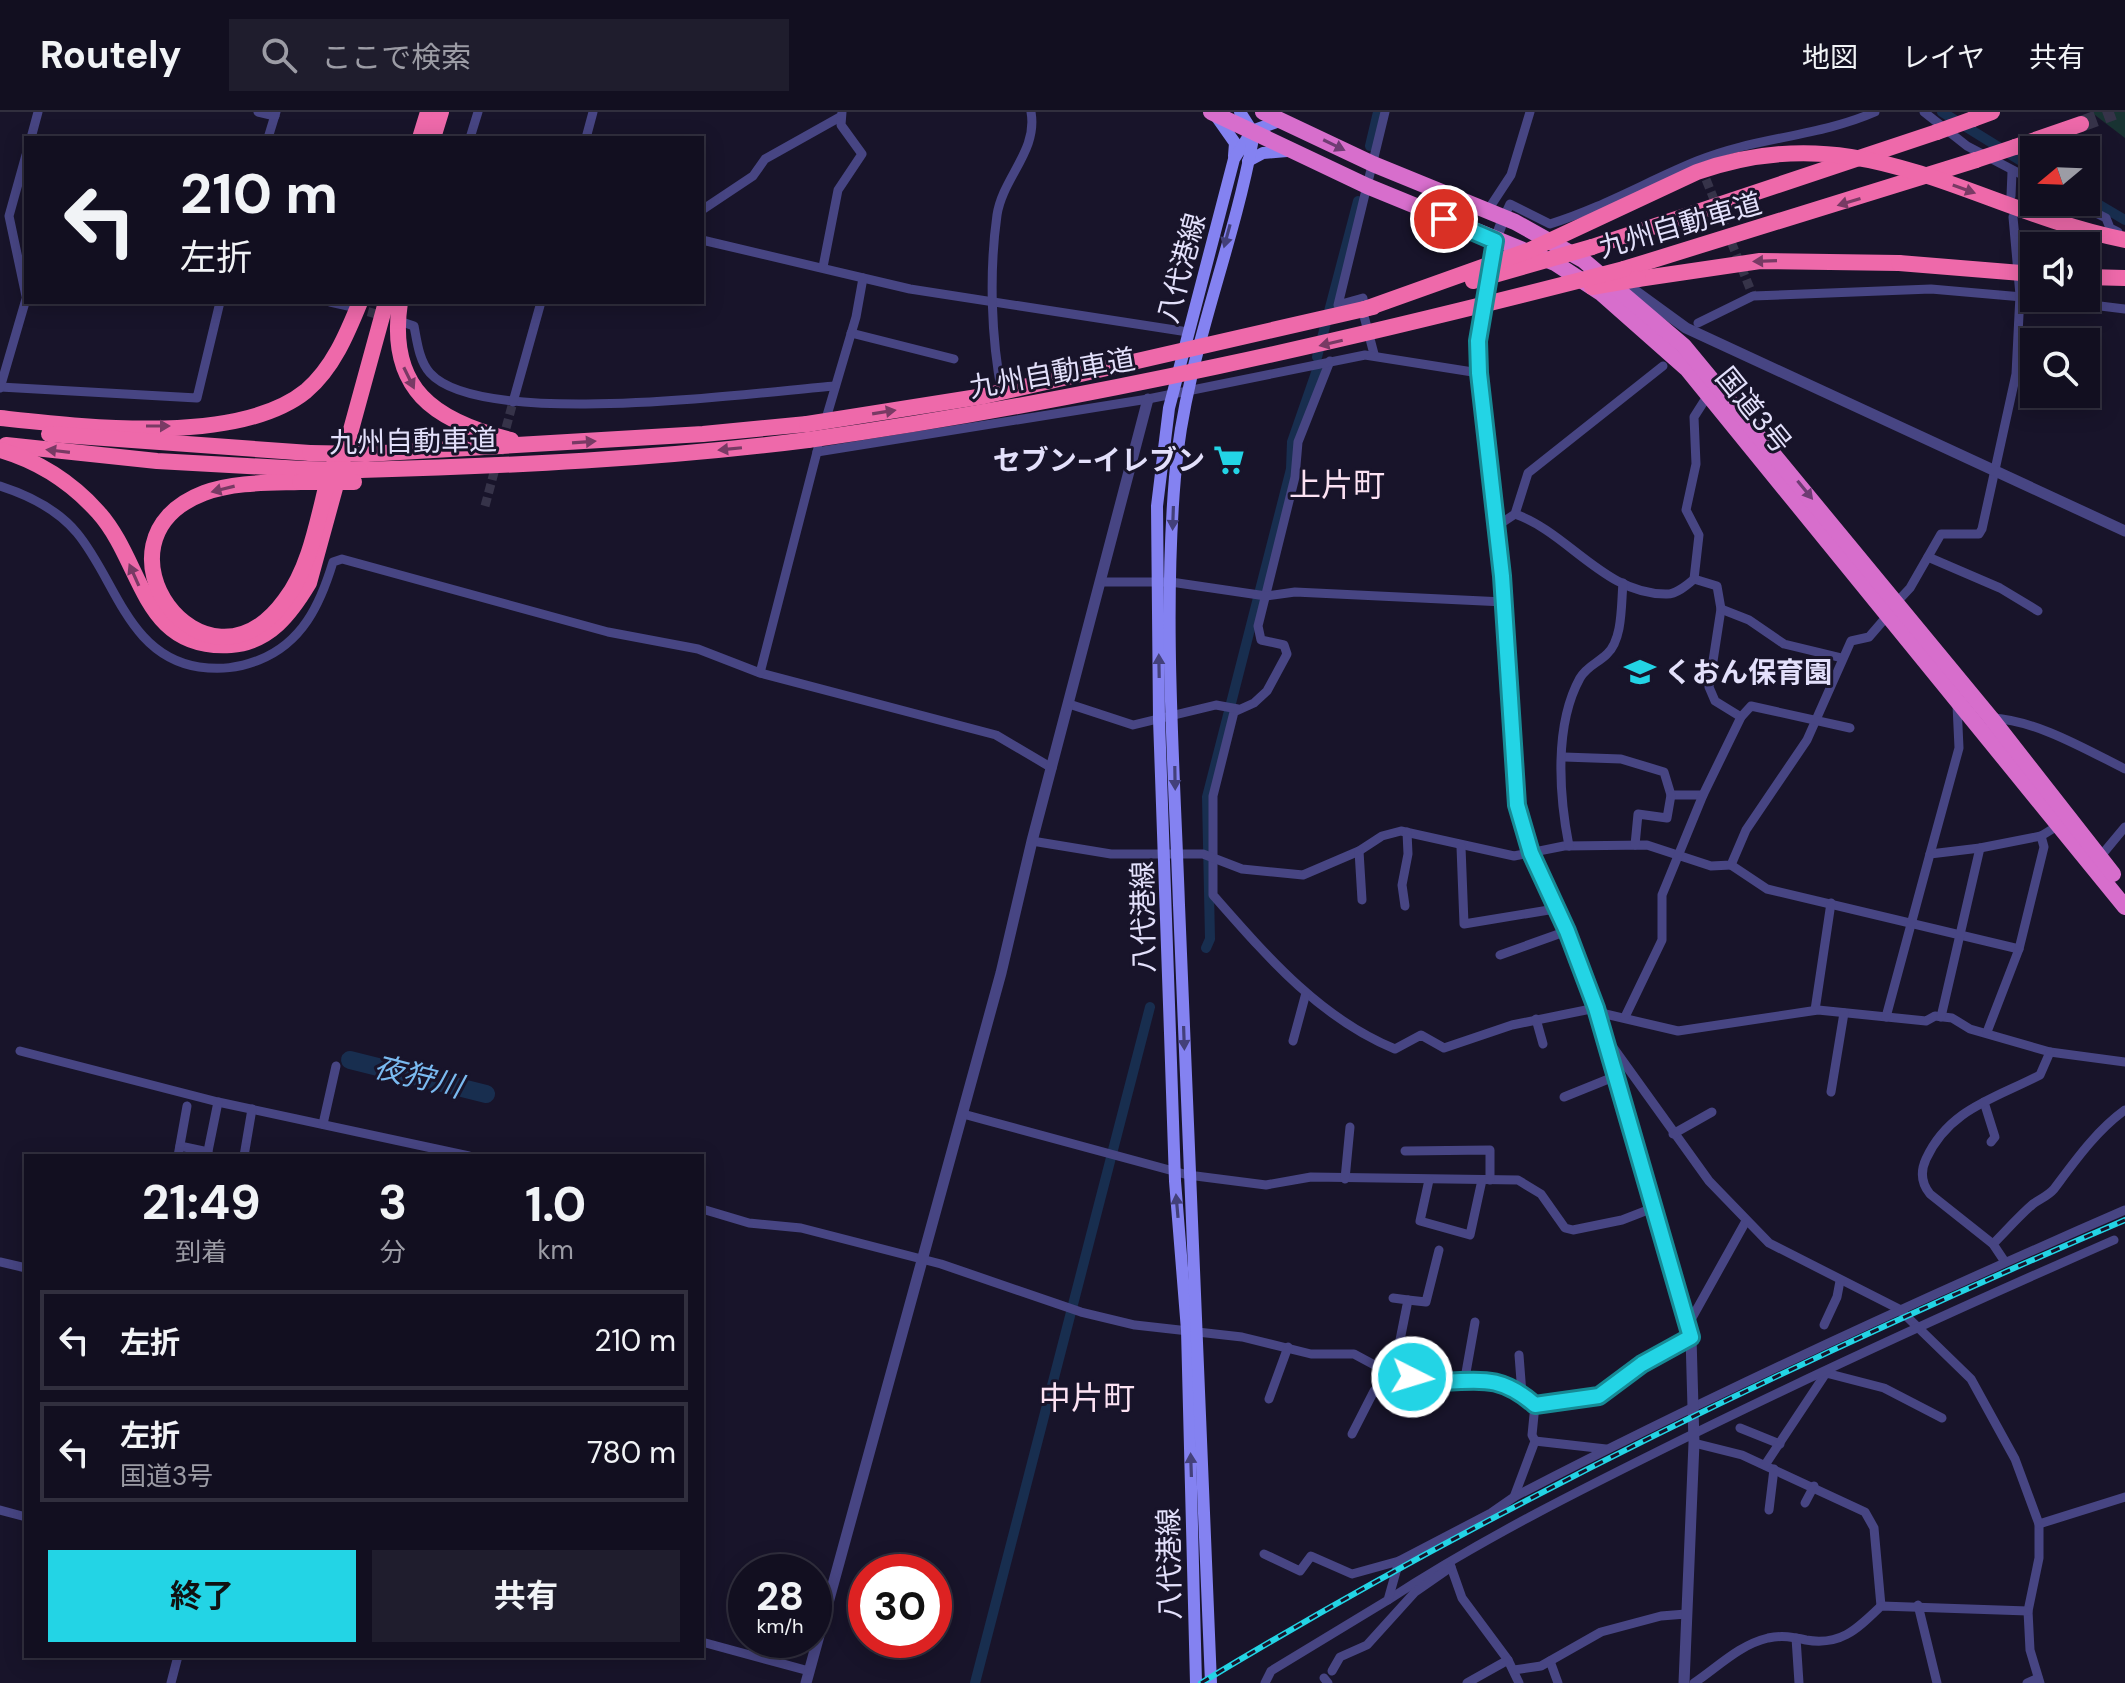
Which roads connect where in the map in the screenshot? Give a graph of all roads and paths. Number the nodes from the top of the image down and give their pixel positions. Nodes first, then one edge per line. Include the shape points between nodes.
1 (38, 112) edge
2 (258, 112) edge
3 (428, 112) edge
4 (441, 112) edge
5 (478, 112) edge
6 (593, 112) edge
7 (1028, 112) edge
8 (1211, 112) edge
9 (1240, 112) edge
10 (1263, 112) edge
11 (1385, 112) edge
12 (1530, 112) edge
13 (1875, 112) edge
14 (1924, 112) edge
15 (1992, 112) edge
16 (276, 114) edge
17 (816, 114) edge
18 (841, 115) edge
19 (1282, 120) junction
20 (2081, 124) tunnel mouth
21 (821, 125) junction
22 (1252, 131) junction
23 (32, 136) edge
24 (269, 136) edge
25 (421, 136) edge
26 (434, 136) edge
27 (471, 136) edge
28 (587, 136) edge
29 (1294, 151) junction
30 (1234, 159) junction
31 (24, 161) edge
32 (1248, 161) junction
33 (1373, 164) junction
34 (2012, 172) junction
35 (2020, 175) edge
36 (1367, 186) junction
37 (2011, 196) dead end
38 (704, 209) edge
39 (5, 215) edge
40 (2100, 215) edge
41 (1502, 216) junction
42 (2013, 217) dead end
43 (2125, 237) edge
44 (704, 240) edge
45 (1495, 241) junction
46 (823, 267) junction
47 (2020, 273) edge
48 (2100, 277) edge
49 (863, 278) junction
50 (2125, 278) edge
51 (24, 289) edge
52 (2020, 295) junction
53 (992, 299) junction
54 (24, 304) edge
55 (220, 304) edge
56 (354, 304) edge
57 (374, 304) edge
58 (385, 304) edge
59 (400, 304) edge
60 (540, 304) edge
61 (2100, 306) edge
62 (2125, 309) edge
63 (1362, 310) junction
64 (405, 323) dead end
65 (1698, 323) dead end
66 (1188, 332) junction
67 (1382, 332) junction
68 (851, 333) junction
69 (1374, 354) junction
70 (954, 359) dead end
71 (1330, 361) junction
72 (1663, 366) dead end
73 (1479, 373) junction
74 (835, 386) junction
75 (0, 388) edge
76 (1186, 392) junction
77 (1172, 395) junction
78 (1708, 395) junction
79 (1148, 399) junction
80 (513, 402) junction
81 (1007, 420) junction
82 (3, 435) edge
83 (811, 439) junction
84 (545, 444) junction
85 (304, 468) junction
86 (1994, 470) junction
87 (0, 486) edge
88 (1515, 514) junction
89 (1497, 526) junction
90 (2125, 531) edge
91 (1928, 557) junction
92 (1694, 579) junction
93 (1101, 582) junction
94 (1164, 582) junction
95 (1623, 583) junction
96 (1266, 596) junction
97 (1504, 602) junction
98 (1721, 609) junction
99 (1892, 609) junction
100 (2038, 611) dead end
101 (1842, 658) junction
102 (760, 673) junction
103 (1956, 698) junction
104 (1069, 704) junction
105 (1238, 708) junction
106 (1174, 715) junction
107 (1741, 717) junction
108 (1991, 718) junction
109 (1159, 719) junction
110 (1817, 720) junction
111 (1850, 728) dead end
112 (1564, 757) junction
113 (1052, 768) junction
114 (2125, 769) edge
115 (1671, 795) junction
116 (1703, 795) junction
117 (2059, 825) junction
118 (2125, 827) edge
119 (1407, 832) junction
120 (2041, 836) junction
121 (1032, 841) junction
122 (1635, 845) junction
123 (1569, 846) junction
124 (1461, 847) junction
125 (1980, 848) junction
126 (1359, 851) junction
127 (1531, 853) junction
128 (1172, 854) junction
129 (1930, 854) junction
130 (1678, 856) junction
131 (2100, 857) junction
132 (1213, 859) junction
133 (1731, 865) junction
134 (2125, 890) edge
135 (1362, 900) dead end
136 (1831, 903) junction
137 (1405, 906) dead end
138 (2125, 907) edge
139 (1555, 909) junction
140 (1909, 924) junction
141 (1567, 931) junction
142 (1960, 936) junction
143 (2019, 949) junction
144 (1500, 955) dead end
145 (1306, 993) junction
146 (1596, 1010) junction
147 (1815, 1010) junction
148 (1844, 1013) junction
149 (1625, 1017) junction
150 (1886, 1017) junction
151 (1941, 1017) junction
152 (1536, 1019) junction
153 (1987, 1032) junction
154 (1603, 1033) junction
155 (1293, 1041) dead end
156 (1543, 1044) dead end
157 (20, 1051) dead end
158 (2050, 1052) junction
159 (2125, 1062) edge
160 (336, 1066) dead end
161 (1616, 1076) junction
162 (1831, 1092) dead end
163 (1564, 1097) dead end
164 (218, 1102) junction
165 (1984, 1102) junction
166 (187, 1106) dead end
167 (252, 1109) junction
168 (2125, 1110) edge
169 (1712, 1112) dead end
170 (963, 1114) junction
171 (323, 1124) junction
172 (1350, 1127) dead end
173 (1673, 1134) junction
174 (1991, 1142) dead end
175 (179, 1151) edge
176 (1405, 1151) dead end
177 (208, 1154) edge
178 (244, 1154) edge
179 (456, 1154) edge
180 (1174, 1171) junction
181 (1188, 1175) junction
182 (1345, 1179) junction
183 (1429, 1180) junction
184 (1486, 1180) junction
185 (1653, 1208) junction
186 (704, 1210) edge
187 (2125, 1210) edge
188 (1746, 1221) junction
189 (2114, 1240) dead end
190 (1993, 1244) junction
191 (1439, 1250) dead end
192 (923, 1261) junction
193 (0, 1262) edge
194 (2005, 1262) junction
195 (24, 1268) edge
196 (1838, 1284) junction
197 (1393, 1298) dead end
198 (1408, 1300) junction
199 (1899, 1309) junction
200 (1475, 1322) dead end
201 (1824, 1325) dead end
202 (1919, 1326) junction
203 (1193, 1331) junction
204 (1689, 1331) junction
205 (1288, 1347) junction
206 (1519, 1355) dead end
207 (1441, 1359) dead end
208 (1393, 1375) junction
209 (1465, 1378) junction
210 (1436, 1384) junction
211 (1522, 1394) junction
212 (1269, 1399) dead end
213 (1535, 1405) junction
214 (1695, 1405) junction
215 (1942, 1418) dead end
216 (1740, 1428) dead end
217 (1352, 1434) dead end
218 (1694, 1438) junction
219 (1535, 1441) junction
220 (1780, 1444) junction
221 (1606, 1449) junction
222 (1770, 1467) junction
223 (1814, 1486) junction
224 (1514, 1497) junction
225 (2125, 1497) edge
226 (1805, 1503) dead end
227 (0, 1510) edge
228 (1769, 1510) dead end
229 (24, 1516) edge
230 (2039, 1524) junction
231 (1264, 1554) dead end
232 (1399, 1561) junction
233 (1450, 1564) junction
234 (1388, 1600) junction
235 (1918, 1605) junction
236 (1881, 1606) junction
237 (2028, 1611) junction
238 (1686, 1614) junction
239 (1796, 1638) junction
240 (704, 1643) edge
241 (177, 1658) edge
242 (1508, 1660) junction
243 (1550, 1661) junction
244 (1514, 1670) junction
245 (808, 1677) edge
246 (1328, 1677) edge
247 (2039, 1681) edge
248 (171, 1683) edge
249 (1196, 1683) edge
250 (1211, 1683) edge
251 (1265, 1683) edge
252 (1467, 1683) edge
253 (1519, 1683) edge
254 (1558, 1683) edge
255 (1684, 1683) edge
256 (1694, 1683) edge
257 (1799, 1683) edge
258 (1937, 1683) edge
259 (2027, 1683) edge

1 - 23 street
2 - 16 street
3 - 25 highway
4 - 26 highway
5 - 27 street
6 - 28 street
7 - 53 street via 1033,124 1029,146 1007,181 997,213
8 - 22 highway, 国道3号
8 - 30 main road via 1235,143
9 - 22 main road
10 - 19 highway, 国道3号
11 - 33 street
12 - 41 street
13 - 41 street via 1848,124 1698,160 1622,198 1550,224 1510,204
14 - 34 street
15 - 63 highway, 九州自動車道, bridge via 1592,247
16 - 24 street
17 - 21 street
18 - 21 street
18 - 46 street via 845,133 862,154 838,190
19 - 22 main road
19 -> 33 highway, 国道3号
20 -> 67 highway, 九州自動車道, bridge via 1763,229
21 - 38 street via 765,159 753,176
22 - 29 highway, 国道3号
22 - 30 main road, 八代港線
22 - 32 main road, 八代港線
29 - 32 main road via 1263,153
29 - 36 highway, 国道3号
30 - 66 main road, 八代港線
31 - 39 street
32 -> 76 main road, 八代港線
33 - 36 street
33 - 41 highway, 国道3号
34 - 35 street
34 - 37 street
36 - 45 highway, 国道3号
36 - 69 street via 1338,305 1363,298
39 - 51 street
40 - 43 street
41 - 45 street
41 - 86 street via 1591,260 1686,328
41 -> 99 highway, 国道3号 via 1583,260 1684,346
42 - 52 street
63 -> 43 highway, bridge via 1542,245 1697,172 1786,151 1848,154 1910,169 2040,217
44 - 46 street
45 - 73 street via 1478,341
45 - 78 highway, 国道3号 via 1555,263 1601,293 1687,369
46 - 49 street
47 -> 67 highway, bridge via 1899,263 1760,261 1638,279
48 - 50 highway
49 - 53 street
49 - 68 street
52 - 65 street via 1931,289 1753,296
52 - 86 street via 2016,374
53 - 66 street
53 - 81 street
54 - 75 street
55 - 75 street via 197,398
82 -> 56 highway via 80,425 214,425 258,417 306,391 321,376 345,338
85 -> 57 highway via 204,493 172,514 156,539 152,568 156,590 179,622 212,636 248,632 267,621 286,599 306,557
58 -> 82 highway via 309,583 286,618 258,639 218,646 197,644 174,632 142,592 98,512
59 -> 84 highway via 401,362 418,395 448,419 471,429
60 - 80 street
61 - 62 street
83 -> 63 highway, 九州自動車道, bridge
64 - 80 street via 414,326 430,372 453,389
66 - 77 main road, 八代港線
67 -> 83 highway, 九州自動車道, bridge via 1144,383
68 - 70 street
68 - 74 street
69 - 71 street
69 - 73 street
71 - 76 street
71 - 96 street via 1298,442 1295,477
72 - 88 street via 1528,473
73 - 89 street
74 - 80 street via 621,404
74 - 83 street
76 - 77 street
76 -> 94 main road, 八代港線
77 - 79 street
77 - 94 main road, 八代港線 via 1157,506
78 - 92 street via 1694,417 1696,464 1686,510 1699,535
78 - 99 highway, 国道3号
79 - 81 street
79 - 93 street
81 - 83 street
82 - 85 highway, 九州自動車道 via 157,461
84 -> 83 highway, 九州自動車道
83 -> 85 highway, 九州自動車道, bridge via 357,476
83 - 102 street
84 - 85 highway, 九州自動車道, bridge via 366,454
86 - 90 street
86 - 91 street via 1979,534 1941,534
87 - 102 street via 24,494 76,531 145,640 174,660 194,666 232,668 284,647 312,616 337,559 608,632 698,649
88 - 89 street
88 - 95 street via 1537,522
89 - 97 street
91 - 99 street
91 - 100 street
92 - 95 street via 1667,594
92 - 98 street via 1717,586
93 - 94 street
93 - 104 street
94 - 96 street
94 - 106 main road, 八代港線
109 -> 94 main road, 八代港線
95 - 112 street via 1610,652 1579,680 1566,719
96 - 97 street via 1295,592
96 - 105 street via 1258,635 1284,645 1287,654 1267,691
97 - 127 street via 1517,805
98 - 101 street via 1784,644
98 - 107 street via 1709,687 1715,701
99 - 101 street via 1869,637 1851,641
99 - 103 highway, 国道3号
99 - 108 highway, 国道3号
101 - 110 street
102 - 113 street via 996,735
103 - 117 highway, 国道3号
103 - 129 street via 1959,748
104 - 109 street via 1133,725
104 - 113 street
105 - 106 street via 1216,705
105 - 132 street via 1213,796
106 - 109 street
106 -> 128 main road, 八代港線
107 - 110 street via 1751,706
107 - 116 street
108 - 114 street via 2072,743
108 - 131 highway, 国道3号
109 - 128 main road, 八代港線
110 - 111 street
110 - 133 street via 1746,830
112 - 115 street via 1621,759 1657,769 1668,776
112 - 123 street via 1560,803
113 - 121 street
115 - 116 street
115 - 122 street via 1667,818 1638,814
116 - 130 street
117 - 120 street
117 - 138 highway, 国道3号
118 - 131 street
119 - 124 street
119 - 126 street via 1382,836
119 - 137 street
120 - 125 street
120 - 143 street via 2044,847
121 - 128 street via 1111,854
121 - 170 street
122 - 123 street
122 - 130 street
123 - 127 street
124 - 127 street via 1514,856
124 - 139 street via 1464,924
125 - 129 street
125 - 142 street
126 - 132 street via 1303,875 1242,869
126 - 135 street
127 - 139 street
128 - 132 street
128 - 180 main road, 八代港線
128 -> 181 main road, 八代港線
129 - 140 street
130 - 133 street via 1711,866
130 - 149 street via 1662,895 1662,940
131 - 134 highway, 国道3号
132 - 145 street via 1213,895
133 - 136 street via 1767,889
136 - 140 street
136 - 147 street
139 - 141 street
140 - 142 street
140 - 150 street
141 - 144 street
141 - 146 street
142 - 143 street
142 - 151 street
143 - 153 street
145 - 152 street via 1395,1049 1421,1035 1444,1048 1459,1045
145 - 155 street
146 - 149 street
146 - 152 street
146 - 154 street
147 - 148 street
147 - 149 street via 1678,1031
148 - 150 street
148 - 162 street
150 - 151 street
151 - 153 street
152 - 156 street
153 - 158 street
154 - 161 street
154 - 173 street
157 - 164 street
158 - 159 street
158 - 165 street via 2040,1075
160 - 171 street
161 - 163 street
161 - 185 street
164 - 167 street
164 - 177 street
165 - 174 street via 1995,1137
165 - 190 street via 1943,1128 1921,1170 1930,1194
166 - 175 street
167 - 171 street
167 - 178 street
168 - 190 street via 2068,1165 2052,1192
169 - 173 street
170 - 180 street
170 - 192 street
171 - 179 street
172 - 182 street
173 - 188 street
175 - 177 street
176 - 184 street via 1490,1150
180 - 181 street
203 -> 180 main road, 八代港線
181 - 182 street via 1266,1185 1311,1177
181 - 203 main road, 八代港線
182 - 183 street
183 - 184 street
183 - 184 street via 1420,1221 1470,1235
184 - 185 street via 1526,1182 1554,1208 1565,1228 1573,1230
185 - 204 street
186 - 192 street via 749,1223 801,1228
187 - 194 street
188 - 196 street via 1769,1243
188 - 204 street
189 - 202 street
190 - 194 street
191 - 198 street via 1426,1302
192 - 203 street via 1081,1312
192 - 245 street
193 - 195 street
194 - 199 street
196 - 199 street
196 - 201 street
197 - 198 street
198 - 208 street
199 - 202 street
199 - 214 street
200 - 209 street
202 - 218 street
202 - 230 street via 1971,1379 2015,1459
203 - 205 street
249 -> 203 main road, 八代港線
203 - 250 main road, 八代港線
204 - 213 street via 1599,1396
204 - 214 street
205 - 208 street via 1311,1354 1354,1354
205 - 212 street
206 - 211 street
207 - 210 street
208 - 210 street
208 - 217 street via 1374,1391
209 - 210 street
209 - 211 street via 1488,1380
211 - 213 street
213 - 219 street
214 - 218 street
214 - 221 street
215 - 220 street via 1884,1388 1826,1373
216 - 220 street
218 - 222 street
218 - 233 street
218 - 238 street
219 - 221 street
219 - 224 street
220 - 222 street
221 - 224 street
222 - 223 street
222 - 228 street
223 - 226 street
223 - 236 street via 1865,1512 1874,1528
224 - 232 street
225 - 230 street
227 - 229 street
230 - 237 street via 2039,1558
231 - 232 street via 1300,1571 1311,1556 1352,1574
232 - 234 street
233 - 234 street
233 - 242 street via 1462,1598
233 - 246 street via 1415,1592 1367,1645 1340,1657
234 - 251 street via 1271,1671
235 - 236 street
235 - 237 street
235 - 258 street
236 - 239 street via 1856,1631 1838,1640
237 - 247 street via 2030,1650
238 - 243 street via 1601,1632
238 - 255 street
239 - 256 street via 1783,1635 1745,1645
239 - 257 street
240 - 245 street
241 - 248 street
242 - 244 street
242 - 252 street
243 - 244 street
243 - 254 street
244 - 253 street
247 - 259 street

